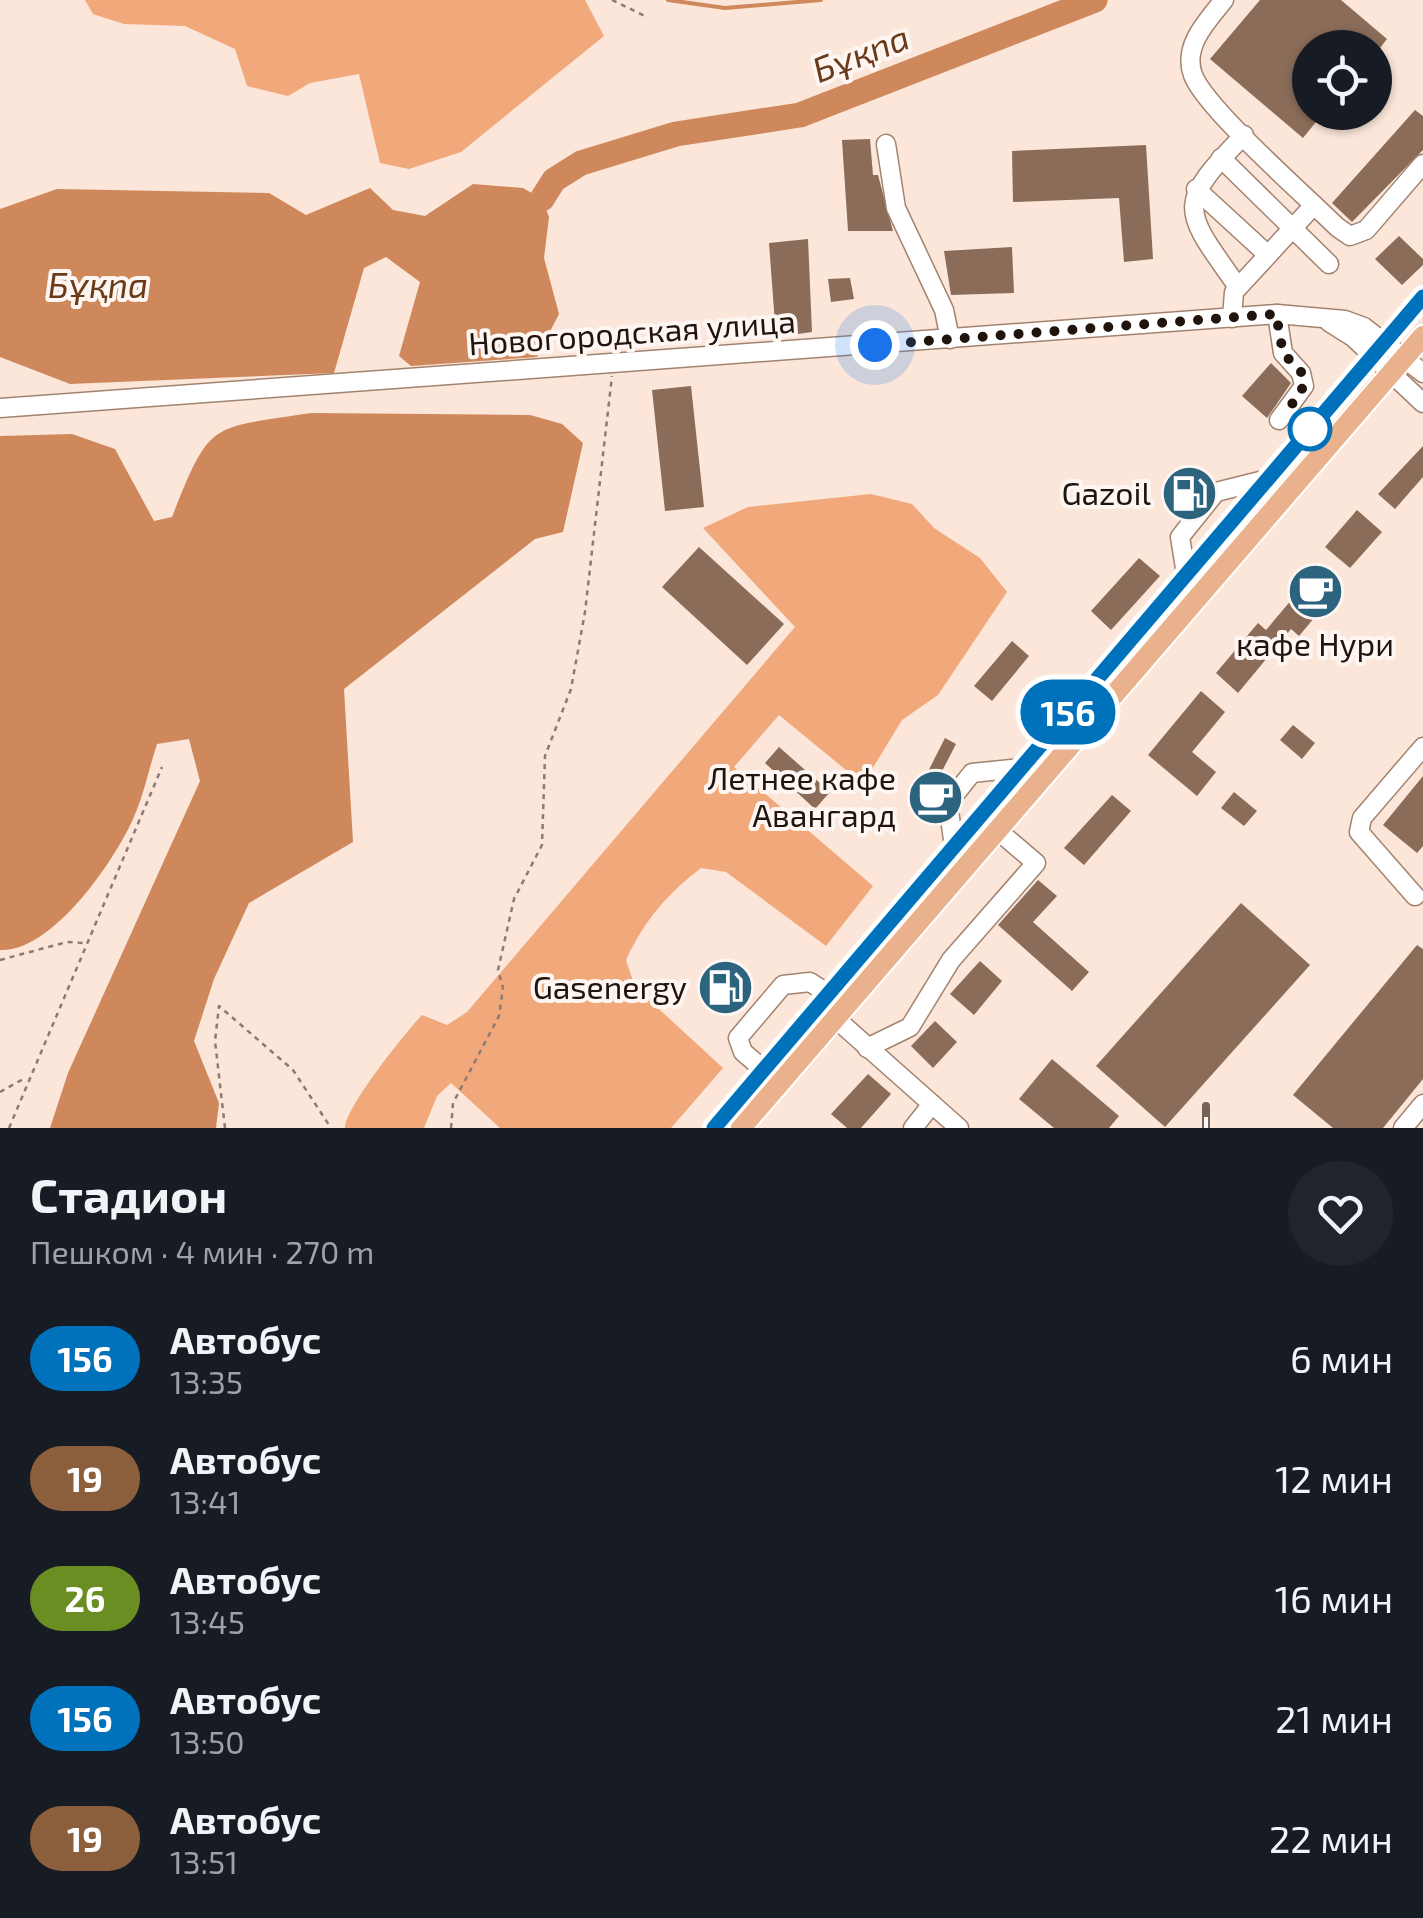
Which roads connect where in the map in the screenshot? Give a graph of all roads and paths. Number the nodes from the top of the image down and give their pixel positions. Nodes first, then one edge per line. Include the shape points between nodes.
1 (612, 0) edge
2 (1224, 0) edge
3 (645, 16) dead end
4 (1244, 134) junction
5 (886, 144) dead end
6 (1221, 158) junction
7 (1423, 164) edge
8 (1196, 189) junction
9 (1314, 205) junction
10 (1293, 228) junction
11 (1268, 255) junction
12 (1329, 264) dead end
13 (1238, 287) junction
14 (1423, 297) edge
15 (1276, 314) junction
16 (1232, 318) junction
17 (1423, 336) edge
18 (950, 339) junction
19 (1379, 349) junction
20 (1404, 357) junction
21 (612, 365) junction
22 (1423, 373) edge
23 (1390, 375) junction
24 (1423, 402) edge
25 (0, 408) edge
26 (1279, 420) dead end
27 (1268, 479) junction
28 (1186, 574) junction
29 (1423, 746) edge
30 (162, 767) dead end
31 (1021, 768) junction
32 (989, 822) junction
33 (954, 847) junction
34 (1420, 895) edge
35 (85, 943) junction
36 (0, 960) edge
37 (828, 994) junction
38 (835, 1018) junction
39 (868, 1048) junction
40 (764, 1070) junction
41 (27, 1077) junction
42 (0, 1092) edge
43 (932, 1104) junction
44 (1423, 1104) edge
45 (9, 1128) edge
46 (225, 1128) edge
47 (331, 1128) edge
48 (452, 1128) edge
49 (714, 1128) edge
50 (741, 1128) edge
51 (913, 1128) edge
52 (959, 1128) edge
53 (1403, 1128) edge

1 - 3 path
2 - 4 street via 1195,36 1192,73
4 - 6 street
4 - 9 street
5 - 18 street via 896,208 944,310
6 - 8 street
6 - 10 street
7 - 9 street via 1366,230 1350,236
8 - 11 street
8 - 13 street via 1202,235
9 - 10 street
10 - 11 street
10 - 12 street
11 - 13 street
13 - 16 street
14 - 19 main road
15 - 16 street, Новогородская улица
15 - 19 street, Новогородская улица via 1344,320
15 - 26 street via 1283,353 1302,373 1304,386
16 - 18 street, Новогородская улица
17 - 20 main road
18 - 21 street, Новогородская улица
19 - 20 street
19 - 23 street
19 - 27 main road
20 - 22 street
20 - 23 main road
21 - 25 street, Новогородская улица
21 - 48 path via 585,612 572,689 546,756 542,845 514,899 498,970 499,1016 453,1103
23 - 24 street
23 - 32 main road
27 - 28 main road
27 - 28 street via 1216,492 1180,537
28 - 31 main road
29 - 34 street via 1362,818 1359,832
30 - 35 path
31 - 32 main road
31 - 33 street via 972,774 948,803
32 - 33 main road
32 - 38 main road
32 - 39 street via 1036,863 951,960 910,1027
33 - 37 main road
35 - 36 path
35 - 41 path
37 - 40 main road
37 - 40 street via 800,980 783,985 738,1038
38 - 39 street
38 - 50 main road
39 - 43 street
40 - 49 main road
41 - 42 path
41 - 45 path
43 - 51 street
43 - 52 street
44 - 53 street
46 - 47 path via 215,1040 220,1006 294,1070

